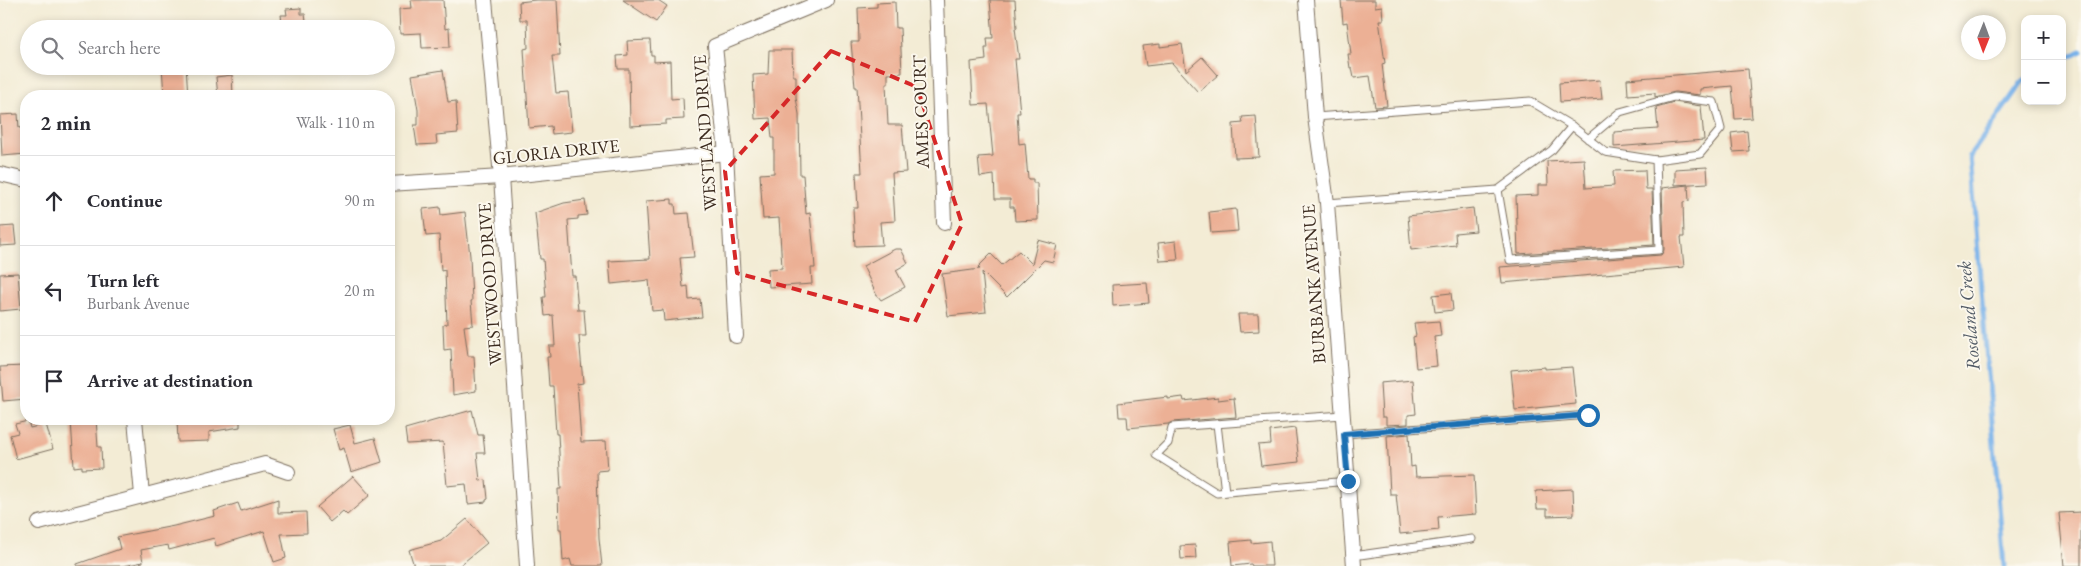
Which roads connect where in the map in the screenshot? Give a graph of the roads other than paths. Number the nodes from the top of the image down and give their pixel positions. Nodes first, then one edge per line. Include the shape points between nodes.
1 (485, 0) edge
2 (826, 0) edge
3 (936, 0) edge
4 (1306, 0) edge
5 (1315, 117) junction
6 (1572, 126) junction
7 (1588, 138) junction
8 (726, 153) junction
9 (1656, 160) junction
10 (0, 174) edge
11 (501, 177) junction
12 (20, 179) edge
13 (395, 184) edge
14 (1498, 190) junction
15 (1327, 203) junction
16 (944, 223) dead end
17 (736, 336) dead end
18 (1343, 415) junction
19 (1588, 415) dead end
20 (1217, 424) junction
21 (136, 425) edge
22 (1344, 434) junction
23 (288, 472) dead end
24 (1348, 481) junction
25 (1225, 492) junction
26 (142, 496) junction
27 (39, 523) dead end
28 (1472, 540) dead end
29 (1354, 561) edge
30 (527, 566) edge

1 - 11 street, WESTWOOD DRIVE
2 - 8 street, WESTLAND DRIVE via 715,46
3 - 16 street, AMES COURT
4 - 5 street, BURBANK AVENUE
5 - 6 lane via 1530,101
5 - 15 street, BURBANK AVENUE
6 - 7 lane
6 - 14 lane via 1552,150
7 - 9 lane via 1605,152
7 - 9 lane via 1620,112 1674,97 1714,102 1721,129 1700,154
8 - 11 street, GLORIA DRIVE
8 - 17 street, WESTLAND DRIVE
9 - 14 lane via 1659,250 1510,260
10 - 12 street
11 - 13 street, GLORIA DRIVE
11 - 30 street, WESTWOOD DRIVE
14 - 15 lane
15 - 18 street, BURBANK AVENUE
18 - 20 lane
18 - 22 street, BURBANK AVENUE
19 - 22 lane
20 - 25 lane
20 - 25 lane via 1172,427 1168,443 1156,455 1217,493
21 - 26 street
22 - 24 street, BURBANK AVENUE
23 - 26 street via 265,464
24 - 25 lane
24 - 29 street, BURBANK AVENUE
26 - 27 street
28 - 29 lane

